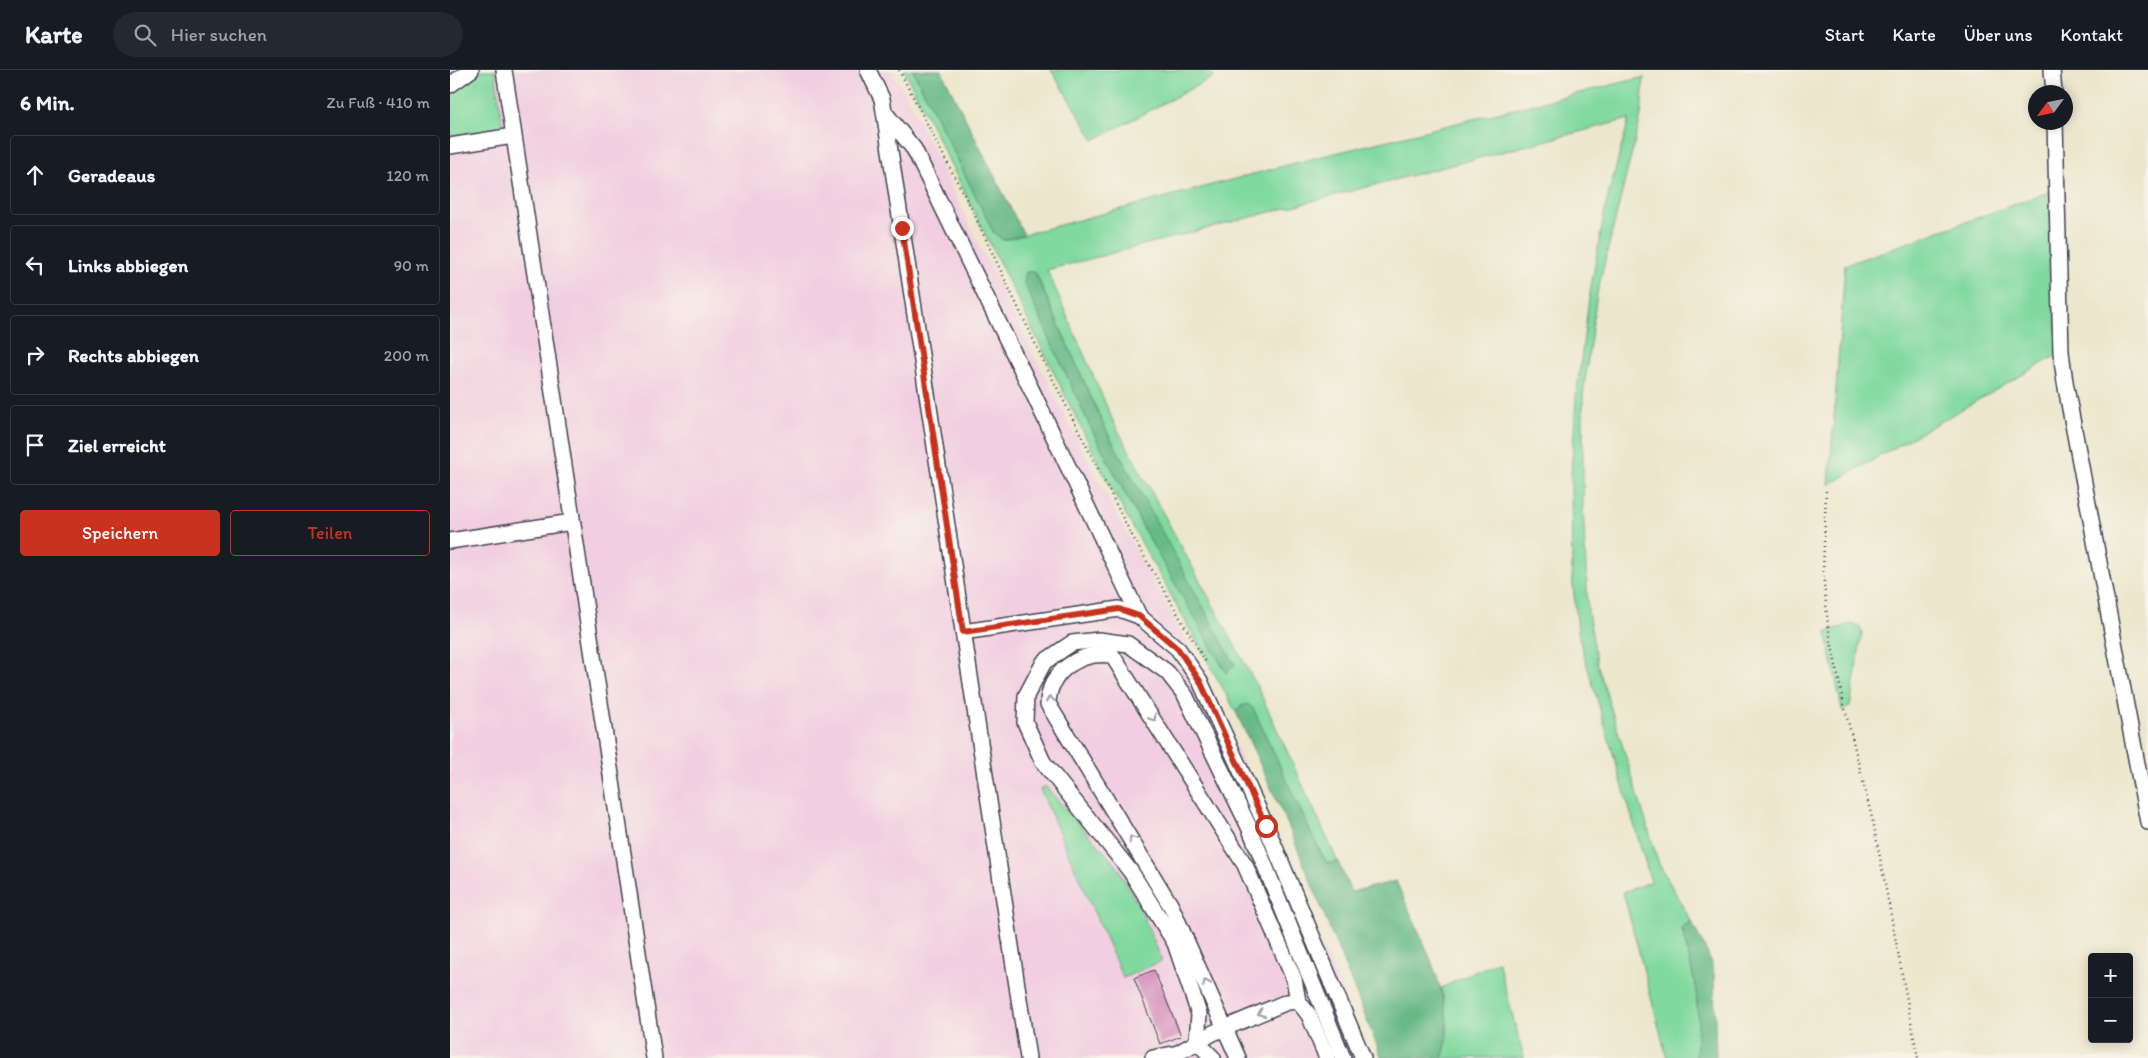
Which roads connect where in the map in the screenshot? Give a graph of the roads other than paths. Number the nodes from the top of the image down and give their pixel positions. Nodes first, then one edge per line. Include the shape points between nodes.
1 (471, 70) edge
2 (504, 70) edge
3 (868, 70) edge
4 (2052, 70) edge
5 (450, 85) edge
6 (2053, 85) edge
7 (884, 112) junction
8 (2055, 130) edge
9 (513, 136) junction
10 (450, 146) edge
11 (572, 522) junction
12 (450, 541) edge
13 (1139, 616) junction
14 (963, 632) junction
15 (2148, 822) edge
16 (1298, 1001) junction
17 (1225, 1028) junction
18 (1197, 1042) junction
19 (654, 1058) edge
20 (1028, 1058) edge
21 (1153, 1058) edge
22 (1213, 1058) edge
23 (1238, 1058) edge
24 (1327, 1058) edge
25 (1343, 1058) edge
26 (1363, 1058) edge

1 - 5 lane
2 - 9 lane
3 - 7 lane via 882,99
4 - 6 lane
7 - 13 lane via 914,149
7 - 14 lane
8 - 15 lane via 2061,352 2065,382
9 - 10 lane
9 - 11 lane
11 - 12 lane
11 - 19 lane
13 - 14 lane via 1119,609
13 - 26 lane via 1178,649 1200,681 1266,826
14 - 20 lane
16 -> 17 lane via 1287,1002
17 -> 16 lane via 1171,906 1048,704 1049,691 1060,673 1082,657 1112,655 1245,865 1294,979
16 - 24 lane via 1309,1015
17 - 18 lane
17 - 23 lane
18 - 21 lane via 1178,1053
18 - 22 lane
18 - 25 lane via 1199,1014 1175,943 1131,872 1043,762 1025,722 1026,696 1044,662 1072,643 1100,640 1128,644 1167,672 1185,694 1250,829

